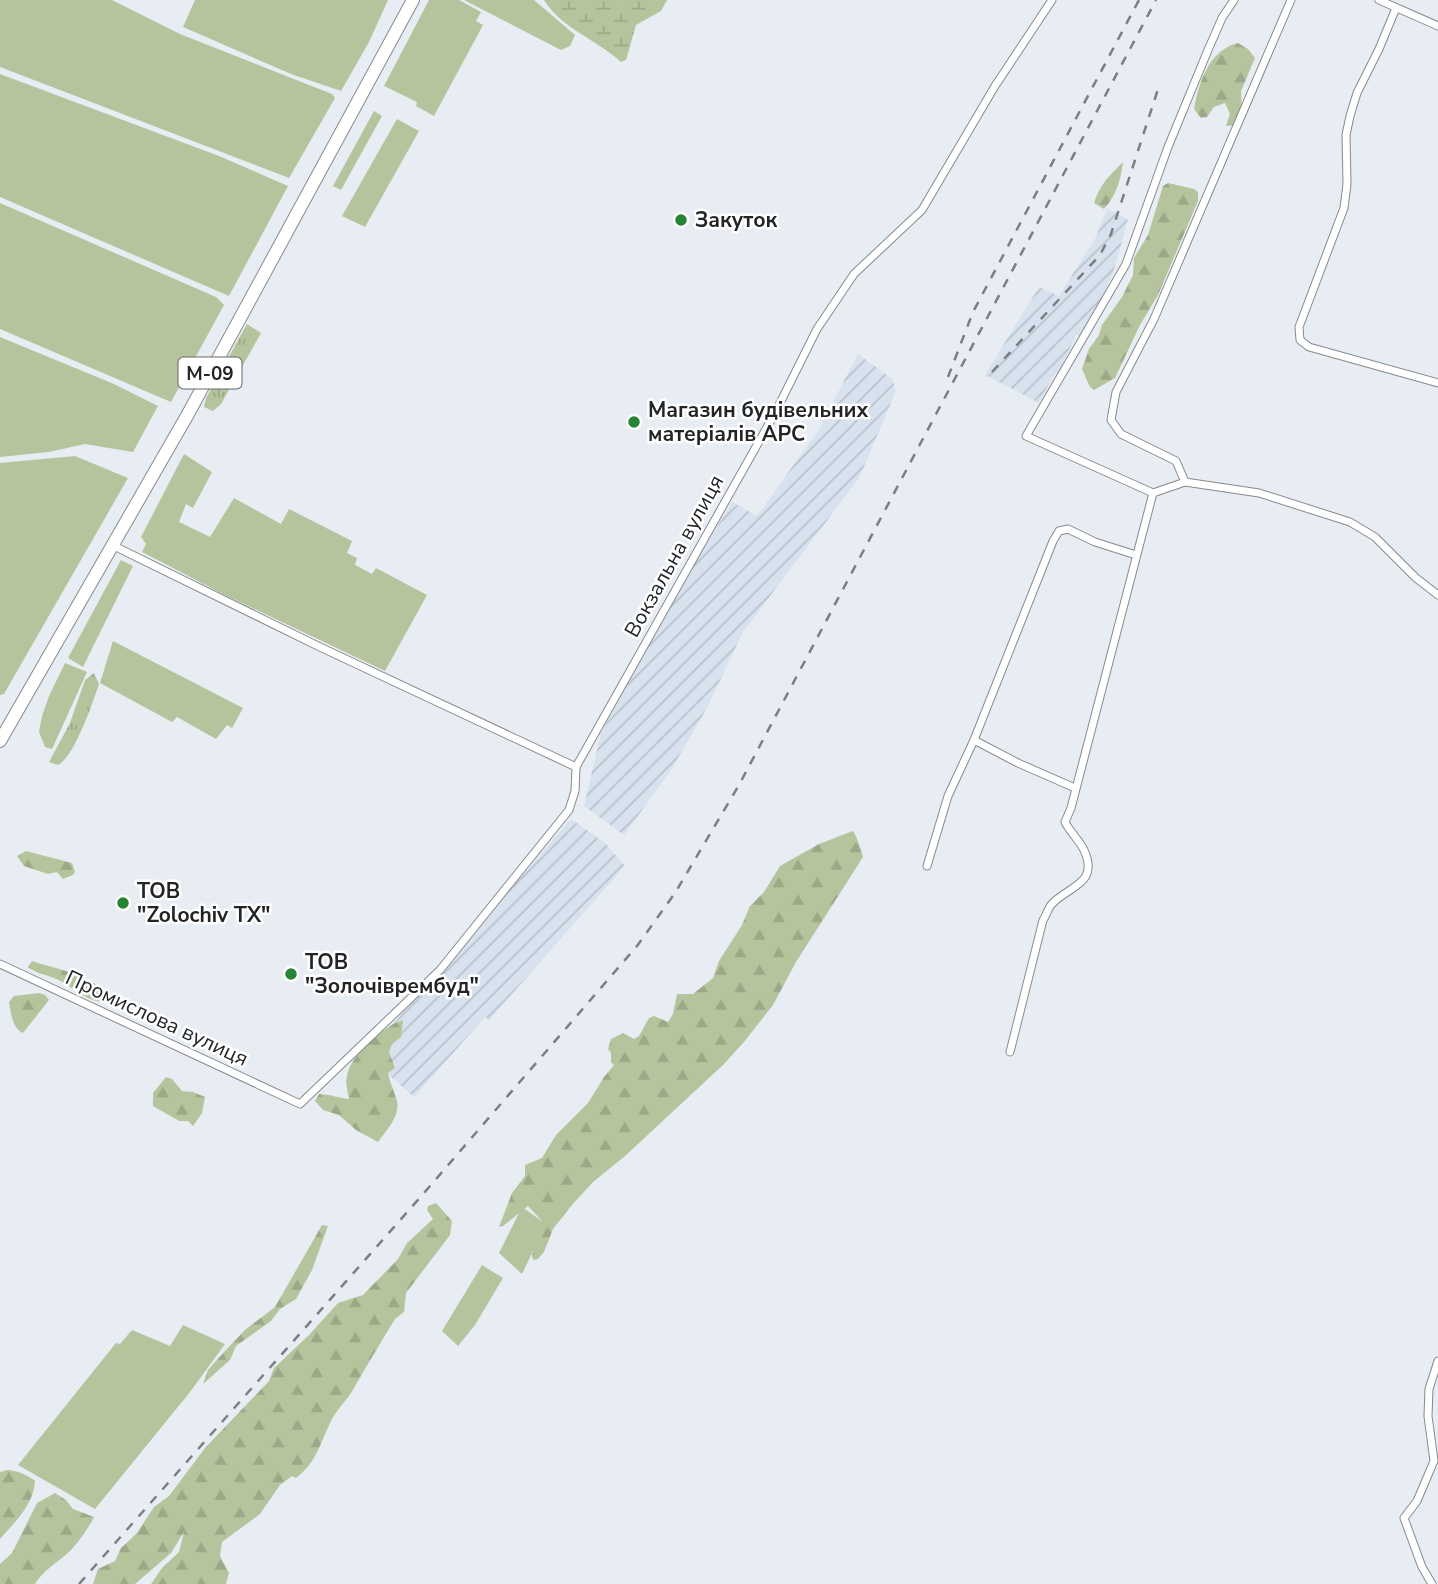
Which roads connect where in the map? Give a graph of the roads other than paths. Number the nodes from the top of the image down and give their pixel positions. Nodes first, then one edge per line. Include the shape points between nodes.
1 (413, 0) edge
2 (1052, 0) edge
3 (1234, 0) edge
4 (1291, 0) edge
5 (1380, 0) edge
6 (1396, 8) junction
7 (1438, 26) edge
8 (1438, 383) edge
9 (1185, 482) junction
10 (1153, 493) junction
11 (114, 546) junction
12 (1136, 555) junction
13 (1438, 595) edge
14 (974, 740) junction
15 (0, 741) edge
16 (576, 767) junction
17 (1075, 788) junction
18 (927, 866) dead end
19 (0, 964) edge
20 (1010, 1052) dead end
21 (300, 1104) joint
22 (1438, 1362) edge
23 (1432, 1584) edge

1 - 11 highway, М-09
2 - 16 street, Вокзальна вулиця via 922,210 854,274 817,329 775,413
3 - 10 street via 1168,147 1126,264 1026,436
4 - 9 street via 1112,407 1111,420 1121,434 1176,461
5 - 6 street
6 - 7 street
6 - 8 street via 1357,93 1346,135 1344,208 1299,327 1300,340 1309,347
9 - 10 street
9 - 13 street via 1259,493 1350,522 1375,537
10 - 12 street
11 - 15 highway, М-09
11 - 16 street
12 - 14 street via 1068,529 1059,531
12 - 17 street
14 - 17 street
14 - 18 street via 948,796
16 - 21 street, Вокзальна вулиця via 569,810 440,970
17 - 20 street via 1065,822 1082,846 1088,863 1086,874 1076,888 1051,905 1043,920
19 - 21 street, Промислова вулиця
22 - 23 street via 1429,1389 1434,1461 1404,1518

